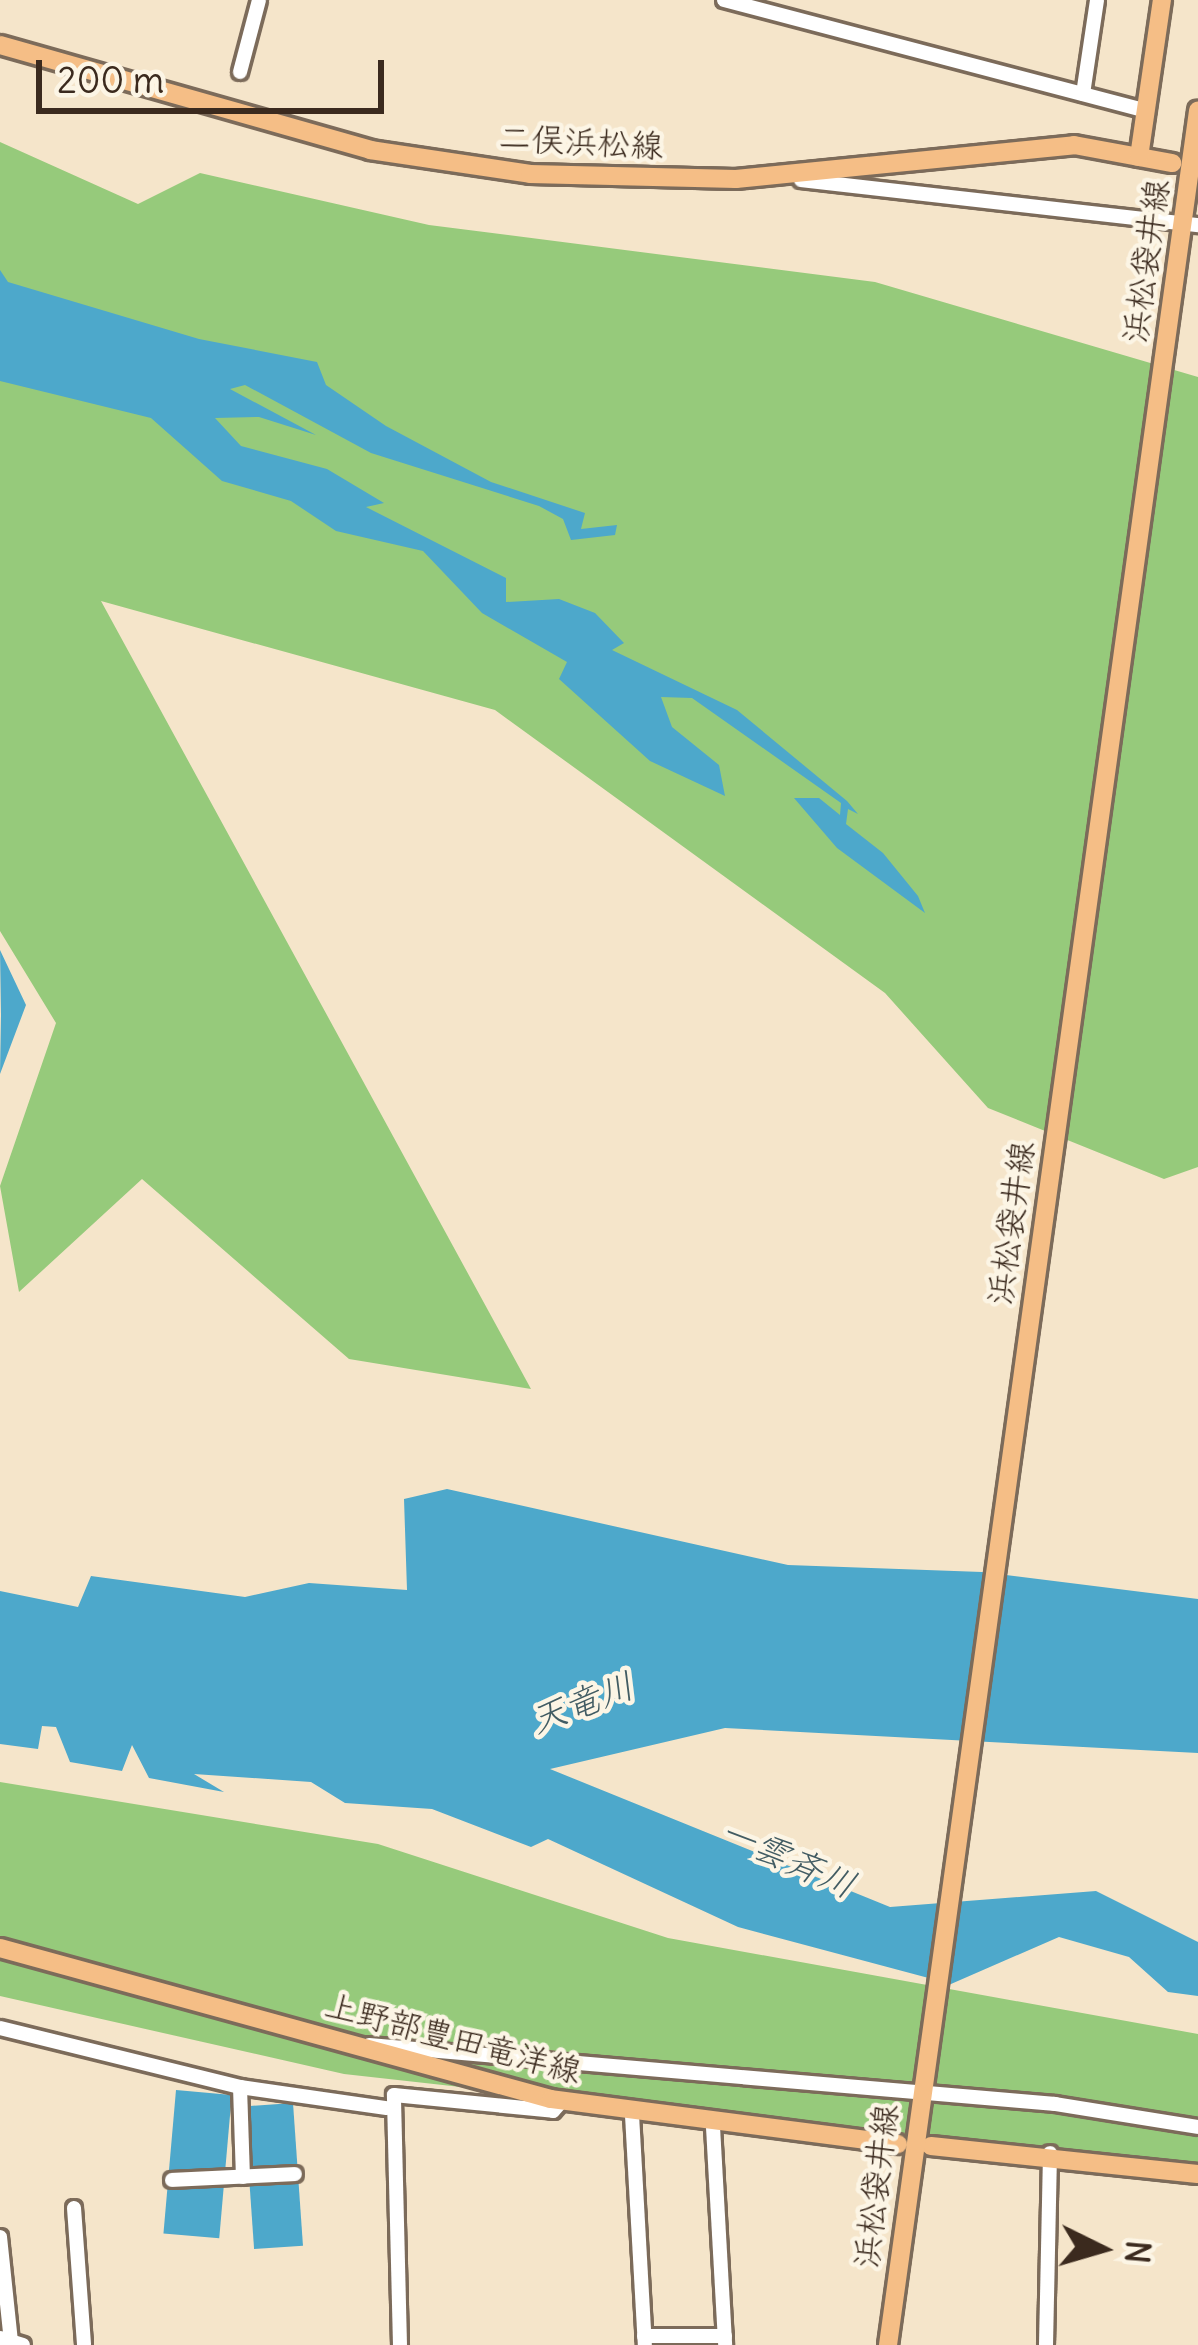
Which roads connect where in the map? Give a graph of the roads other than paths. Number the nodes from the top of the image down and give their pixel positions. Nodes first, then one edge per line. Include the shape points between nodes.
1 (259, 0) edge
2 (724, 0) edge
3 (1097, 0) edge
4 (1162, 0) edge
5 (755, 4) edge
6 (0, 44) edge
7 (240, 72) dead end
8 (1083, 94) junction
9 (1198, 110) edge
10 (1147, 111) junction
11 (1139, 157) junction
12 (1172, 163) dead end
13 (736, 179) junction
14 (1190, 223) edge
15 (0, 1948) edge
16 (0, 2028) edge
17 (364, 2045) junction
18 (240, 2087) junction
19 (917, 2100) junction
20 (563, 2101) junction
21 (386, 2108) junction
22 (632, 2115) junction
23 (712, 2127) junction
24 (1198, 2127) edge
25 (898, 2144) dead end
26 (931, 2146) dead end
27 (1050, 2152) junction
28 (295, 2174) dead end
29 (1198, 2174) edge
30 (243, 2177) junction
31 (172, 2180) dead end
32 (74, 2208) dead end
33 (0, 2237) edge
34 (12, 2341) edge
35 (644, 2341) edge
36 (725, 2341) edge
37 (85, 2345) edge
38 (400, 2345) edge
39 (888, 2345) edge
40 (1046, 2345) edge

1 - 7 street
2 - 5 street
3 - 8 street
4 - 10 main road
5 - 8 street
6 - 13 main road, 二俣浜松線 via 370,150 530,173
8 - 10 street
9 - 14 main road, 浜松袋井線
10 - 11 main road
11 - 12 main road, 二俣浜松線
11 - 13 main road, 二俣浜松線 via 1012,148
13 - 14 street via 848,181
14 - 19 main road, 浜松袋井線 via 1178,248
15 - 17 main road, 上野部豊田竜洋線
16 - 18 street
17 - 19 street
17 - 20 main road, 上野部豊田竜洋線
18 - 21 street
18 - 30 street
19 - 24 street via 1054,2104
19 - 39 main road, 浜松袋井線
20 - 21 street via 553,2111 403,2091
20 - 22 main road, 上野部豊田竜洋線
21 - 38 street
22 - 23 main road, 上野部豊田竜洋線
22 - 35 street
23 - 25 main road, 上野部豊田竜洋線
23 - 36 street
26 - 27 main road
27 - 29 main road
27 - 40 street
28 - 30 street
30 - 31 street
32 - 37 street
33 - 34 street
35 - 36 street

